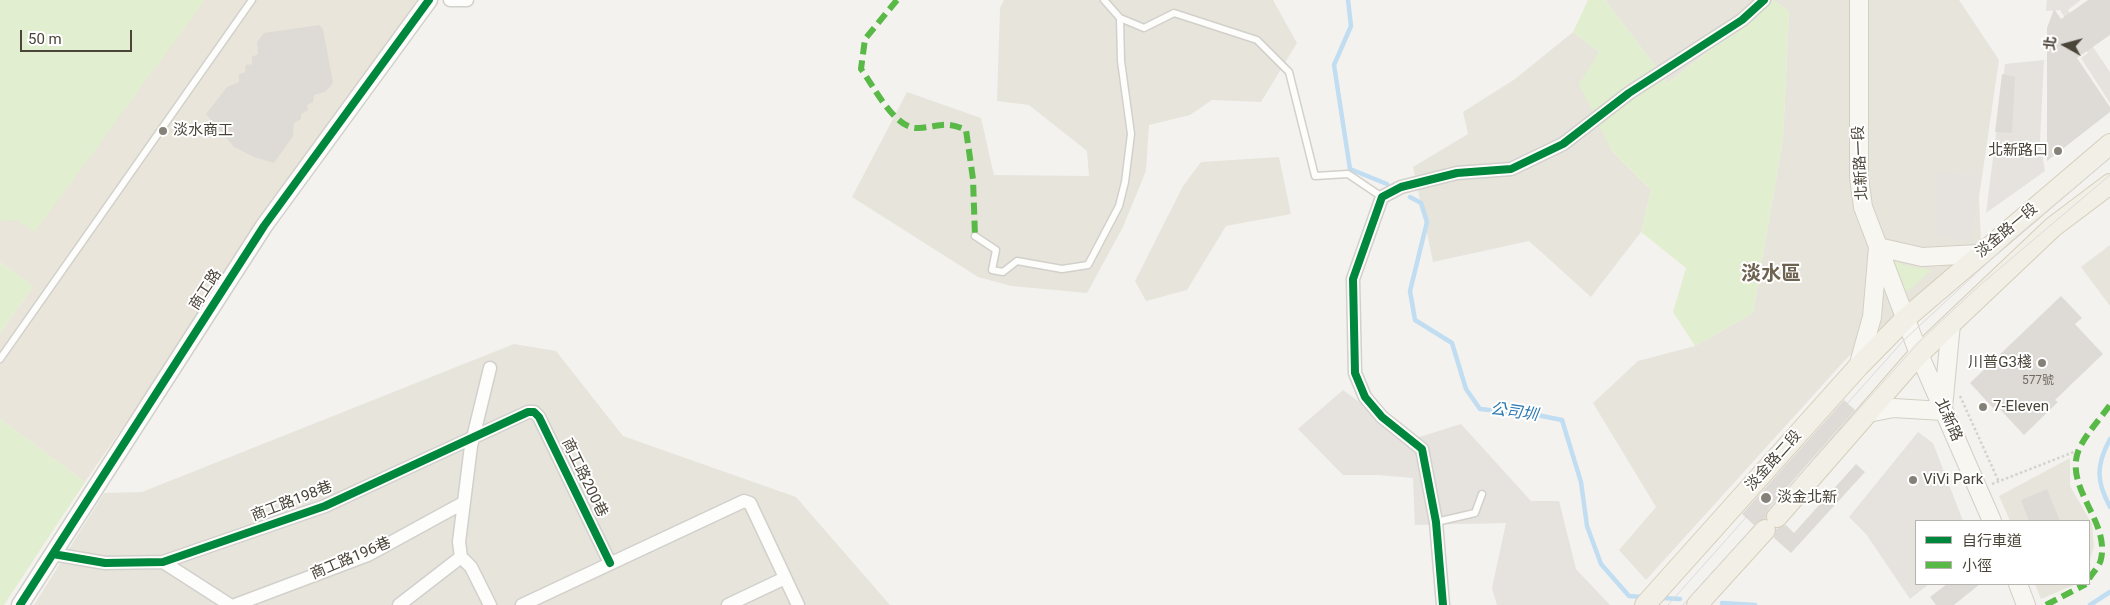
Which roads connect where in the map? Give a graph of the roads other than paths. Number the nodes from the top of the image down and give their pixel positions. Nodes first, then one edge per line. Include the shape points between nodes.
1 (252, 0) edge
2 (429, 0) edge
3 (450, 0) edge
4 (468, 0) edge
5 (1104, 0) edge
6 (1764, 0) edge
7 (1859, 0) edge
8 (1120, 18) junction
9 (2110, 144) edge
10 (2110, 184) edge
11 (1382, 197) junction
12 (975, 236) dead end
13 (1878, 248) junction
14 (1979, 254) junction
15 (1905, 319) junction
16 (1951, 324) junction
17 (1919, 354) junction
18 (0, 359) edge
19 (1858, 367) junction
20 (490, 368) dead end
21 (1943, 411) junction
22 (528, 412) joint
23 (1868, 413) junction
24 (475, 435) junction
25 (1482, 494) dead end
26 (463, 503) junction
27 (1992, 520) edge
28 (1436, 522) junction
29 (52, 554) junction
30 (461, 557) junction
31 (163, 562) junction
32 (610, 563) junction
33 (785, 578) junction
34 (2018, 585) edge
35 (269, 592) junction
36 (20, 605) edge
37 (230, 605) edge
38 (235, 605) edge
39 (274, 605) edge
40 (399, 605) edge
41 (490, 605) edge
42 (522, 605) edge
43 (728, 605) edge
44 (798, 605) edge
45 (1443, 605) edge
46 (1645, 605) edge
47 (1697, 605) edge
48 (2026, 605) edge

1 - 18 lane
2 - 29 street, 商工路 via 264,226
3 - 4 street
5 - 8 lane
6 - 11 street via 1742,20 1629,93 1563,144 1511,169 1457,174 1401,187
7 - 13 main road, 北新路一段 via 1859,177 1863,208
8 - 11 lane via 1144,28 1174,13 1257,40 1289,72 1316,176 1348,174
8 - 12 lane via 1121,61 1131,134 1125,182 1118,206 1088,265 1062,269 1017,261 1004,272 992,270 996,250
9 - 14 main road, 淡金路一段
10 - 16 main road, 淡金路一段 via 2053,227
11 - 28 street via 1353,279 1355,373 1365,397 1382,417 1422,449
13 - 14 main road via 1922,257
13 - 15 main road, 北新路一段
13 - 19 main road via 1872,317
14 - 15 main road, 淡金路一段
15 - 17 main road, 北新路
15 - 19 main road, 淡金路二段
16 - 17 main road, 淡金路一段
16 - 21 main road
17 - 21 main road, 北新路
17 - 23 main road
19 - 46 main road, 淡金路二段
20 - 24 street
21 - 23 main road via 1894,408
21 - 27 main road, 北新路
22 - 24 street, 商工路198巷
22 - 32 street, 商工路200巷 via 539,417
23 - 47 main road
24 - 26 street
24 - 31 street, 商工路198巷 via 325,506
25 - 28 lane via 1475,513
26 - 30 street via 459,542
26 - 35 street, 商工路196巷 via 368,555
28 - 45 street
29 - 31 street, 商工路198巷 via 105,563
29 - 36 street, 商工路
30 - 40 street
30 - 41 street via 471,567
31 - 37 street
32 - 33 street via 744,501 750,503
32 - 42 street
33 - 43 street
33 - 44 street
34 - 48 main road
35 - 38 street, 商工路196巷
35 - 39 street

